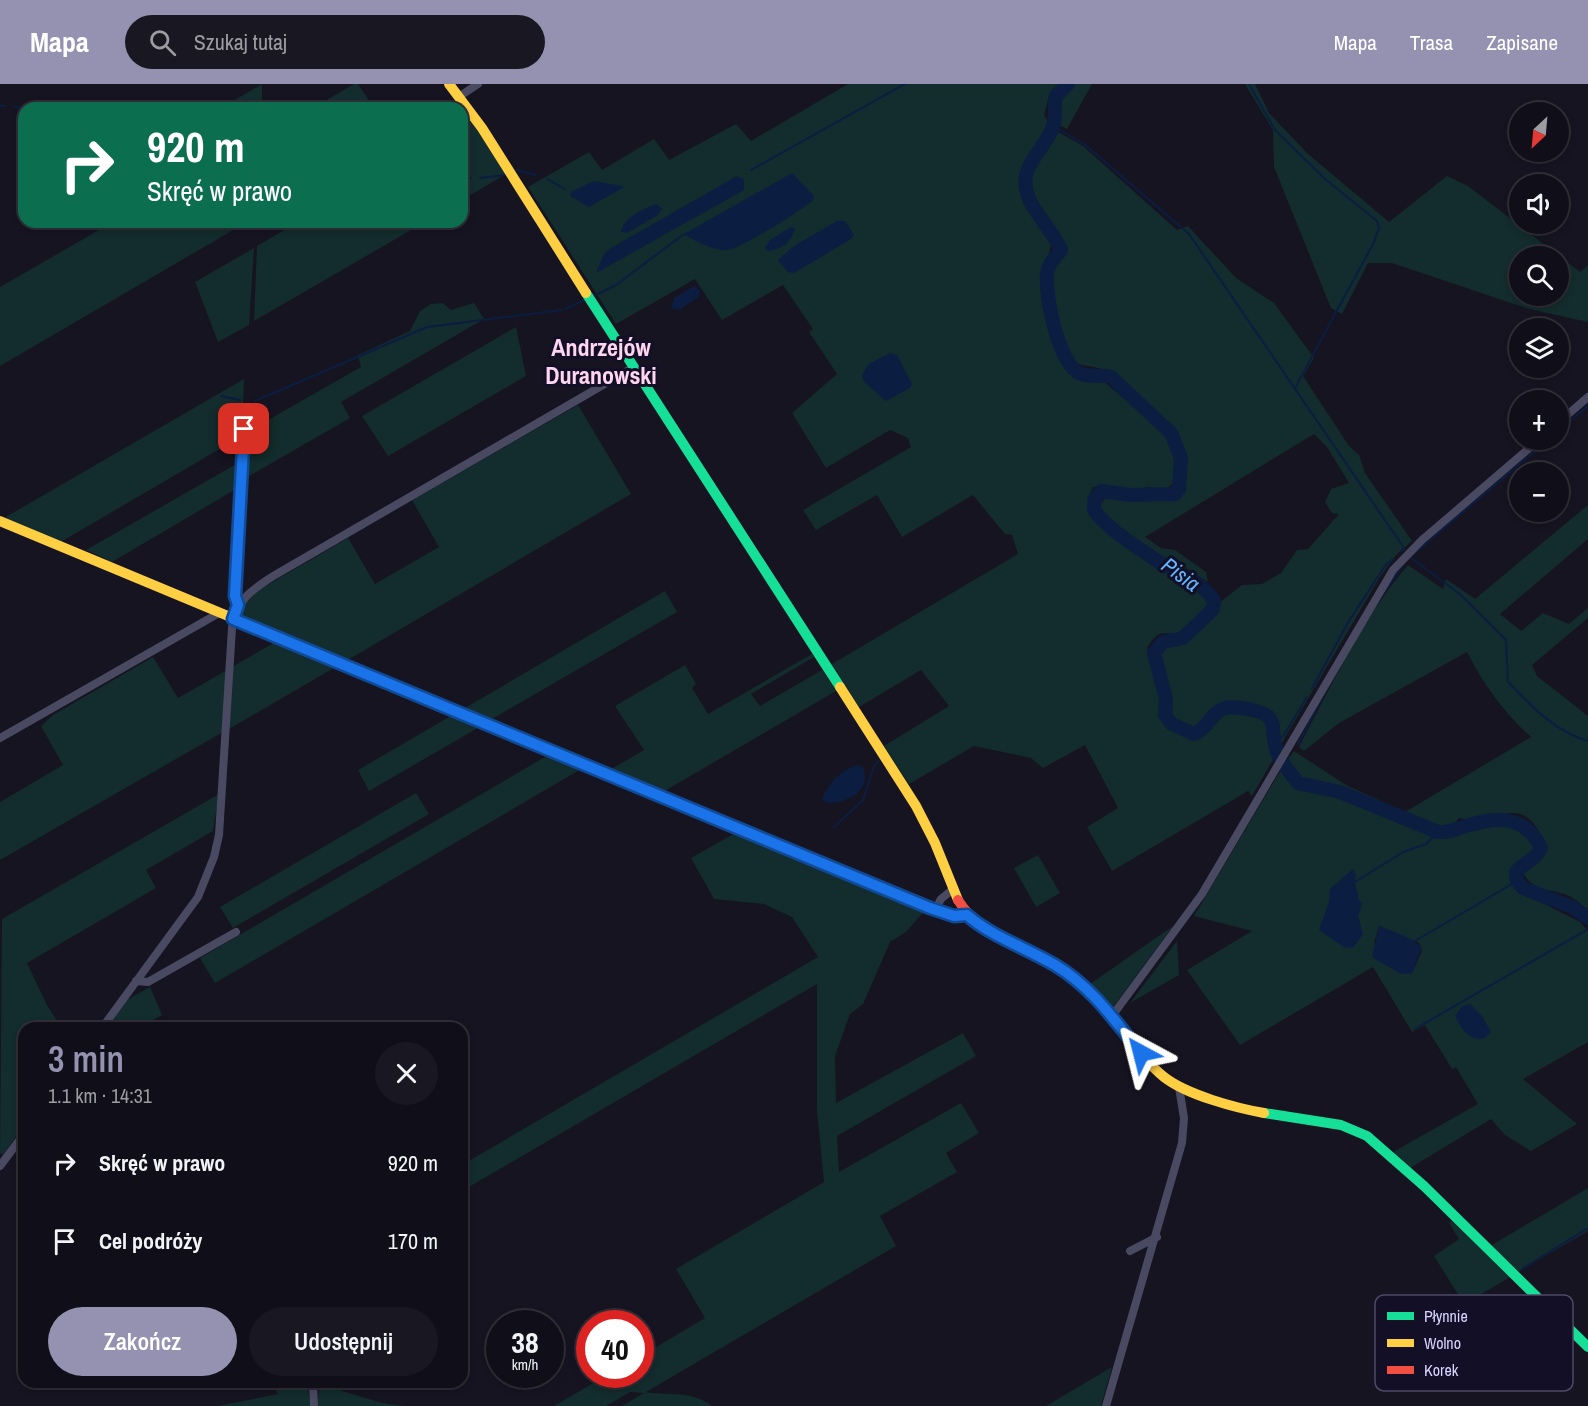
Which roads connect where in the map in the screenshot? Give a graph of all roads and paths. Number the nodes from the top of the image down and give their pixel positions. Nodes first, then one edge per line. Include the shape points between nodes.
1 (449, 84) edge
2 (477, 84) edge
3 (460, 96) junction
4 (464, 102) edge
5 (468, 108) edge
6 (634, 367) junction
7 (1588, 397) edge
8 (1569, 413) edge
9 (244, 429) dead end
10 (1527, 450) edge
11 (0, 521) edge
12 (238, 605) junction
13 (219, 613) junction
14 (233, 619) junction
15 (0, 738) edge
16 (953, 889) junction
17 (935, 910) junction
18 (967, 915) junction
19 (236, 932) dead end
20 (136, 981) junction
21 (1112, 1016) junction
22 (106, 1022) edge
23 (1179, 1087) junction
24 (18, 1142) edge
25 (0, 1166) edge
26 (1157, 1237) junction
27 (1130, 1251) dead end
28 (1535, 1295) edge
29 (1573, 1332) edge
30 (1588, 1347) edge
31 (313, 1388) edge
32 (314, 1406) edge
33 (1106, 1406) edge

1 - 3 street
2 - 3 street
3 - 4 street
5 - 6 street
6 - 12 street via 275,575
6 - 16 street via 916,806
7 - 8 street
9 - 12 street via 235,596
10 - 21 street via 1422,540 1393,570 1196,903
11 - 13 street
12 - 14 street
13 - 14 street
13 - 15 street
14 - 17 street
14 - 20 street via 219,835 214,857 198,897
16 - 17 street
16 - 18 street
17 - 18 street
18 - 21 street via 1058,966
19 - 20 street via 148,982
20 - 22 street
21 - 23 street via 1148,1060
23 - 26 street via 1184,1118 1182,1143
23 - 28 street via 1260,1112 1341,1125 1367,1136
24 - 25 street
26 - 27 street
26 - 33 street
29 - 30 street
31 - 32 street

